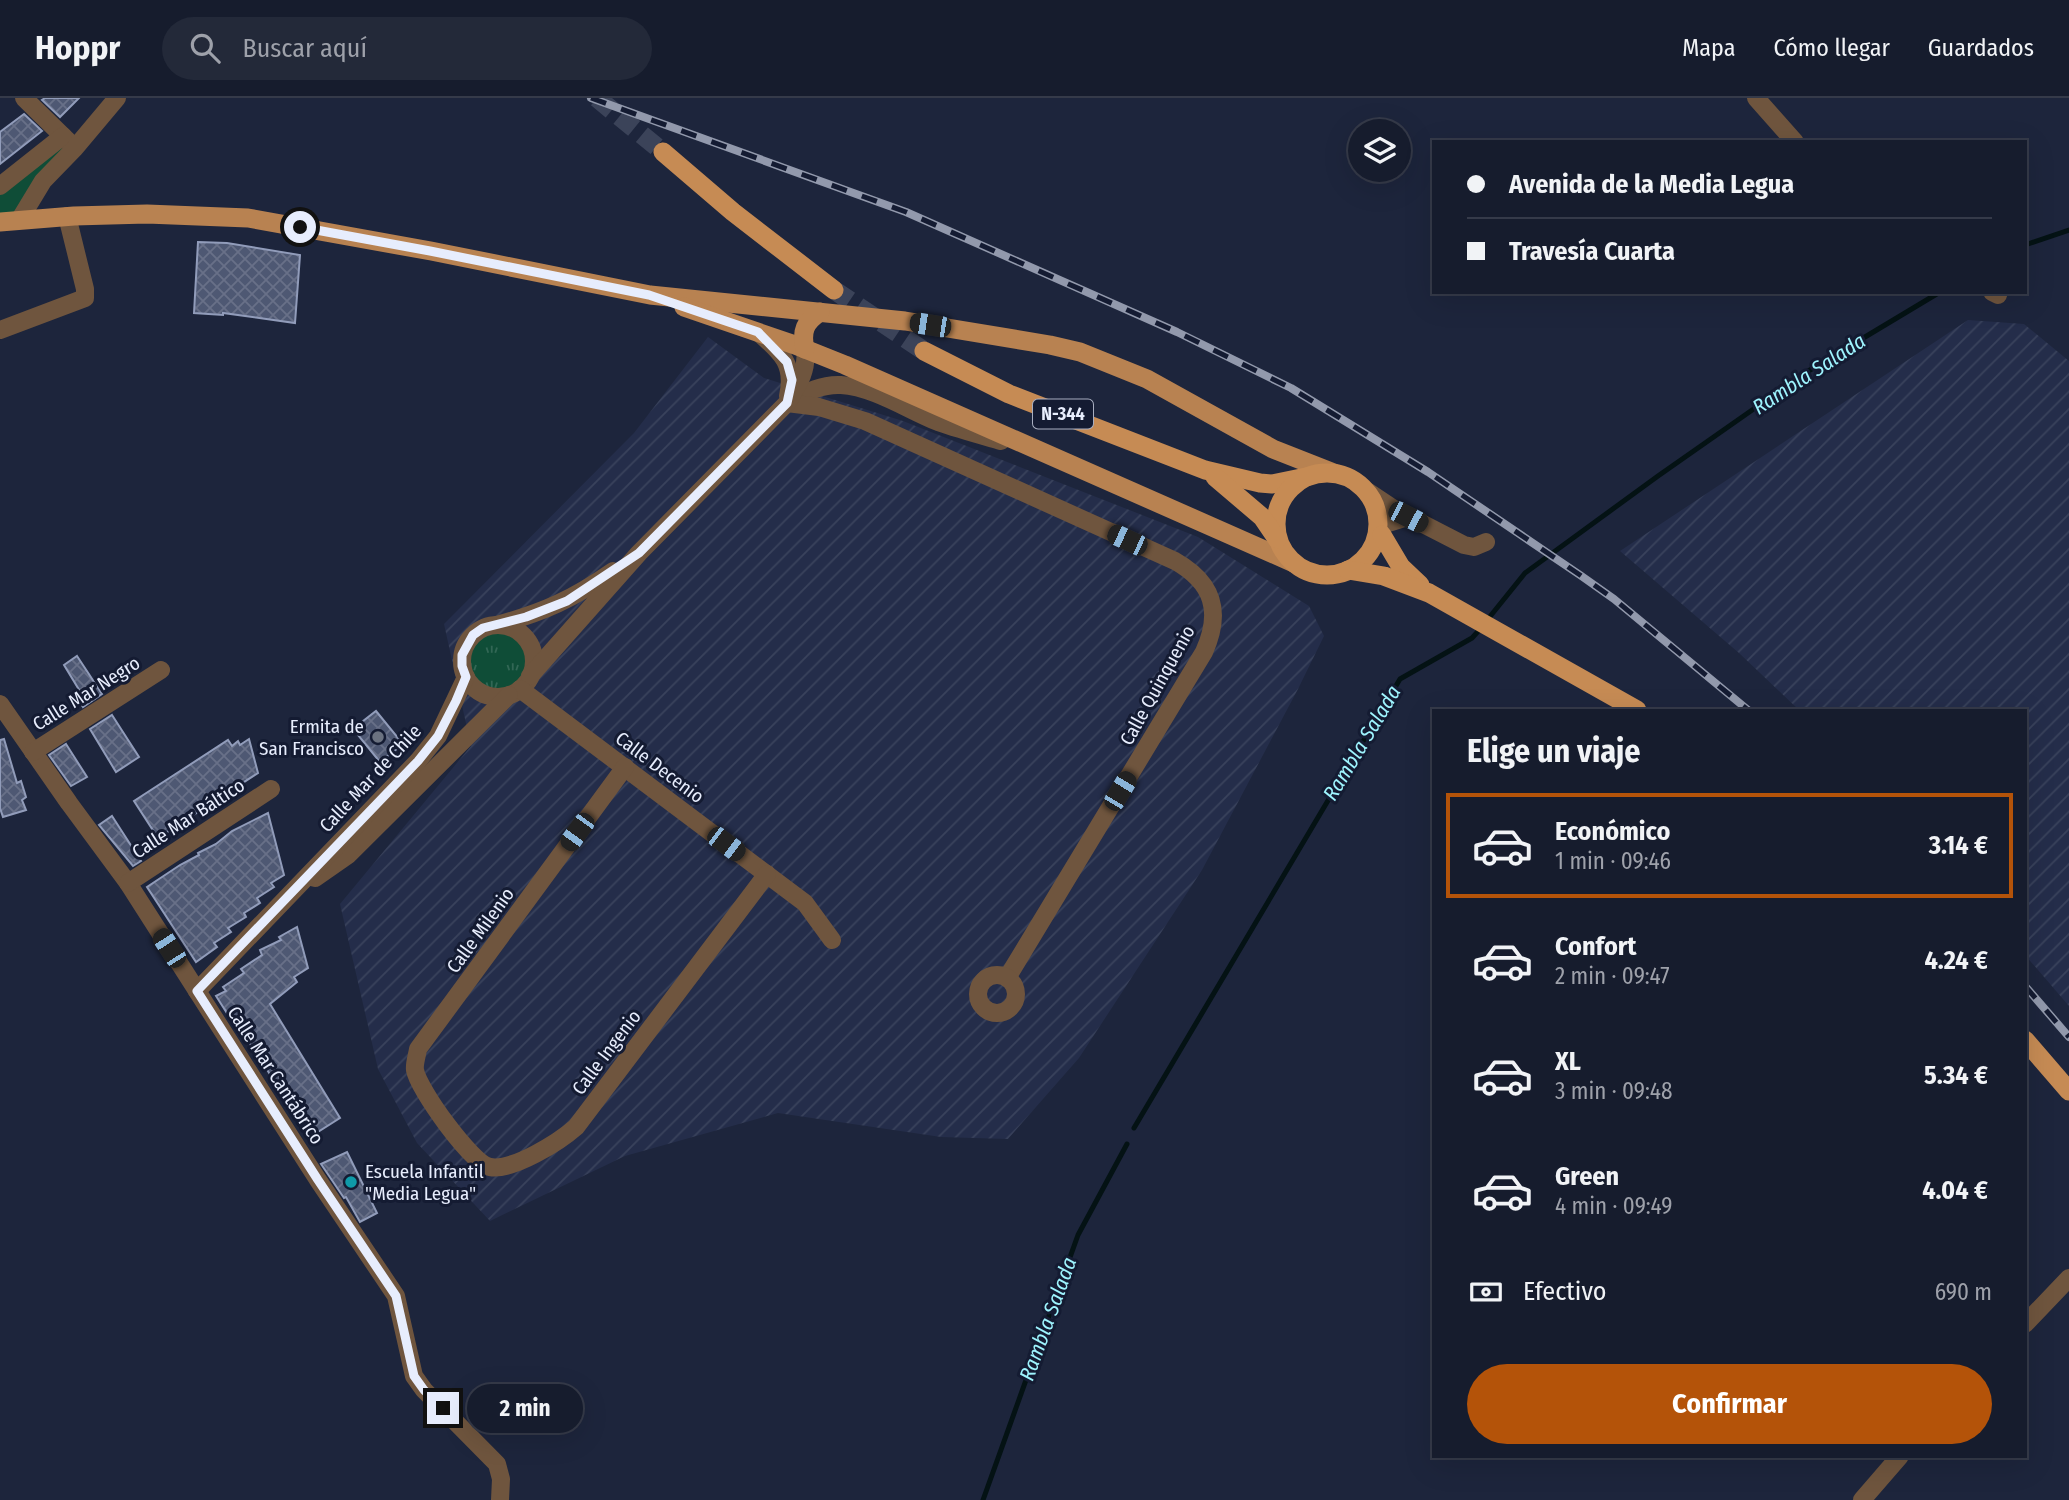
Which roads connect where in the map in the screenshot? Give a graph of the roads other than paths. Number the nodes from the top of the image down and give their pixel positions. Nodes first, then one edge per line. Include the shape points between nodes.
1 (24, 98) edge
2 (117, 98) edge
3 (1756, 98) edge
4 (1793, 140) edge
5 (69, 142) junction
6 (663, 152) tunnel mouth
7 (0, 186) edge
8 (67, 216) junction
9 (20, 219) junction
10 (0, 222) edge
11 (834, 290) tunnel mouth
12 (649, 295) junction
13 (820, 312) junction
14 (0, 330) edge
15 (758, 332) junction
16 (805, 349) junction
17 (924, 351) tunnel mouth
18 (787, 403) junction
19 (1049, 457) junction
20 (1205, 470) junction
21 (1334, 472) junction
22 (1307, 477) junction
23 (1367, 491) junction
24 (1408, 517) junction
25 (1380, 530) junction
26 (1278, 540) junction
27 (1486, 542) dead end
28 (639, 553) junction
29 (1294, 564) junction
30 (1348, 570) junction
31 (1429, 593) junction
32 (495, 625) junction
33 (162, 670) dead end
34 (466, 677) junction
35 (520, 686) junction
36 (0, 704) edge
37 (1635, 709) edge
38 (33, 752) junction
39 (625, 767) junction
40 (271, 789) dead end
41 (766, 874) junction
42 (128, 883) junction
43 (289, 897) junction
44 (832, 940) dead end
45 (1007, 978) dead end
46 (197, 991) junction
47 (2027, 1042) edge
48 (2069, 1091) edge
49 (447, 1123) joint
50 (2069, 1278) edge
51 (2027, 1322) edge
52 (1898, 1458) edge
53 (500, 1500) edge
54 (1862, 1500) edge

1 - 5 street
2 - 5 street
3 - 4 street
5 - 7 street
5 - 9 street
6 - 11 highway
8 - 9 main road
8 - 12 main road via 248,218
8 - 14 street via 85,298
9 - 10 main road
12 - 13 main road
12 - 15 main road
13 - 16 main road via 806,323
13 - 21 main road via 919,323 1080,352 1147,379 1284,454
15 - 16 main road
15 - 18 street via 787,362 792,380
16 - 18 street via 802,380
16 - 19 main road
17 - 20 highway, N-344 via 1009,394
18 - 19 street via 810,390 844,385
18 - 28 street, Calle Mar de Chile
18 - 45 street, Calle Quinquenio via 865,421 1163,556 1189,569 1211,596 1212,635 1204,652
19 - 29 main road
20 - 22 highway, N-344 via 1272,484
20 - 26 highway, N-344 via 1252,507
21 - 22 highway
21 - 23 highway via 1352,478
22 - 26 highway via 1291,487 1280,503
23 - 24 street
23 - 25 highway
24 - 25 street
24 - 27 street via 1469,547
25 - 30 highway via 1370,552
25 - 31 highway via 1401,567
26 - 29 highway
28 - 32 street, Calle Mar de Chile via 567,601
28 - 35 street, Calle Mar de Chile
29 - 30 highway via 1323,575
30 - 31 highway via 1384,576
31 - 37 highway
32 - 34 street, Calle Mar de Chile via 483,628 466,644 462,655
32 - 35 street via 519,632 532,652 533,664
33 - 38 street, Calle Mar Negro
34 - 35 street via 481,693 492,696
34 - 43 street, Calle Mar de Chile via 438,736 418,761
35 - 39 street, Calle Decenio
35 - 43 street, Calle Mar de Chile via 348,855
36 - 38 street, Calle Mar Cantábrico
38 - 42 street, Calle Mar Cantábrico
39 - 41 street, Calle Decenio
39 - 49 street, Calle Milenio via 418,1049 414,1068 421,1088
40 - 42 street, Calle Mar Báltico
41 - 44 street, Calle Decenio via 804,903
41 - 49 street, Calle Ingenio via 561,1141 503,1168 486,1167 473,1158
42 - 46 street, Calle Mar Cantábrico
43 - 46 street, Calle Mar de Chile
46 - 53 street, Calle Mar Cantábrico via 396,1296 414,1376 497,1464 502,1479
47 - 48 highway
50 - 51 street
52 - 54 street

